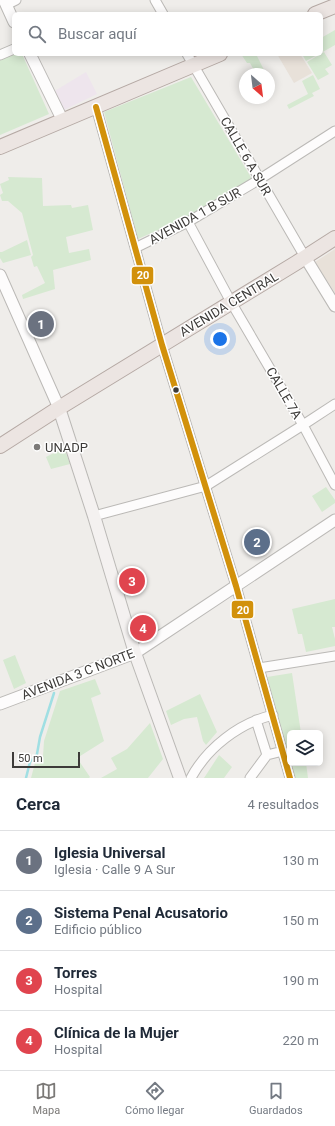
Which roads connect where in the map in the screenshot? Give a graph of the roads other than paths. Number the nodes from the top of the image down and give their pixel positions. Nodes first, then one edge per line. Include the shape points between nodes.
1 (155, 0) edge
2 (9, 2) edge
3 (335, 6) edge
4 (162, 12) edge
5 (320, 12) edge
6 (12, 14) edge
7 (12, 50) edge
8 (0, 55) edge
9 (31, 56) edge
10 (210, 56) edge
11 (191, 60) edge
12 (96, 107) junction
13 (63, 121) junction
14 (335, 131) edge
15 (0, 147) edge
16 (260, 179) junction
17 (188, 222) junction
18 (335, 238) edge
19 (135, 248) junction
20 (305, 257) junction
21 (0, 275) edge
22 (231, 302) junction
23 (335, 306) edge
24 (162, 345) junction
25 (335, 404) edge
26 (60, 408) junction
27 (303, 425) junction
28 (0, 446) edge
29 (335, 485) edge
30 (206, 486) junction
31 (94, 516) junction
32 (335, 520) edge
33 (236, 586) junction
34 (135, 653) junction
35 (335, 656) edge
36 (259, 668) junction
37 (0, 704) edge
38 (272, 715) junction
39 (256, 720) junction
40 (282, 751) junction
41 (267, 755) junction
42 (180, 778) edge
43 (191, 778) edge
44 (250, 778) edge
45 (290, 778) edge

1 - 4 street
2 - 6 street
3 - 5 main road
7 - 8 street
9 - 13 street
10 - 11 main road
11 - 12 main road
11 - 16 street, CALLE 6 A SUR
12 - 13 main road
12 - 19 street
13 - 15 main road
14 - 16 street, AVENIDA 1 B SUR
16 - 17 street, AVENIDA 1 B SUR
16 - 20 street, CALLE 6 A SUR
17 - 19 street, AVENIDA 1 B SUR
17 - 22 street, CALLE 7A
18 - 20 main road, AVENIDA CENTRAL
19 - 24 street
20 - 22 main road, AVENIDA CENTRAL
20 - 23 street
21 - 26 street
22 - 24 main road, AVENIDA CENTRAL
22 - 27 street, CALLE 7A
24 - 26 main road, AVENIDA CENTRAL
24 - 30 street
25 - 27 street
26 - 28 main road, AVENIDA CENTRAL
26 - 31 main road
27 - 29 street, CALLE 7A
27 - 30 street
30 - 31 street
30 - 33 street
31 - 34 main road
32 - 33 street, AVENIDA 3 C NORTE
33 - 34 street, AVENIDA 3 C NORTE
33 - 36 street
34 - 37 street, AVENIDA 3 C NORTE
34 - 42 main road
35 - 36 street
36 - 38 street
38 - 39 street
38 - 40 street
39 - 41 street
39 - 43 street via 230,734 201,762
40 - 41 street
40 - 45 street
41 - 44 street

